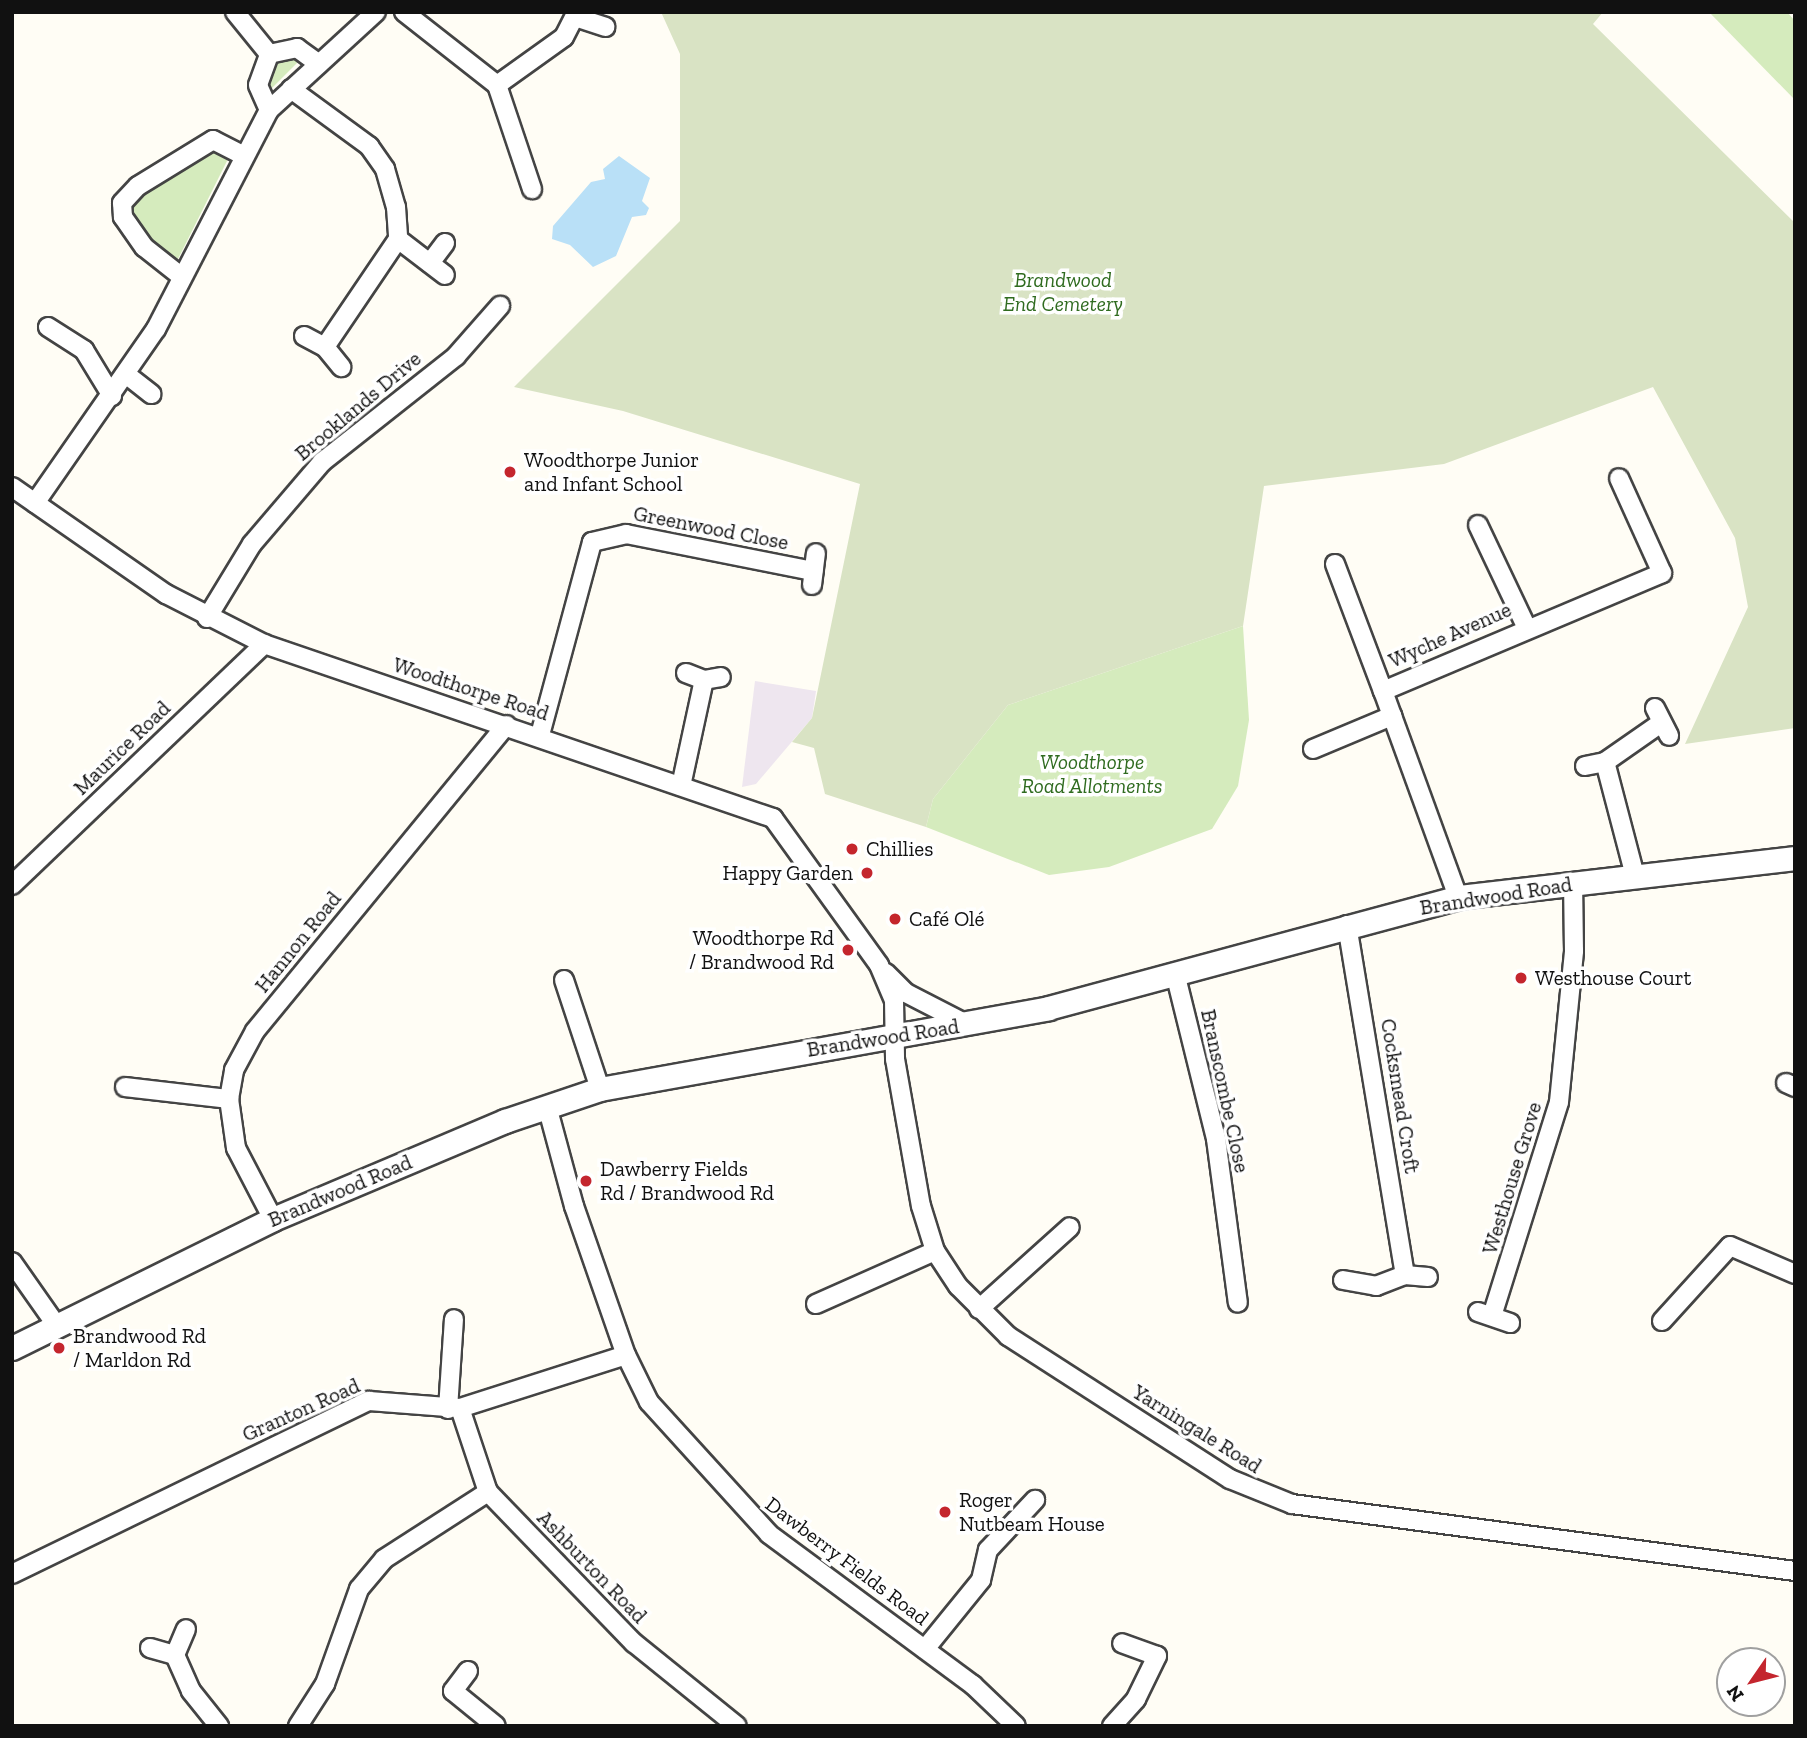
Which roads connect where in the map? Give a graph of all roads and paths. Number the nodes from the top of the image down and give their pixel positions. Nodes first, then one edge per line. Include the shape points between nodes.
1 (234, 12) edge
2 (404, 12) edge
3 (373, 13) edge
4 (576, 15) edge
5 (605, 27) dead end
6 (269, 54) junction
7 (319, 64) junction
8 (497, 85) junction
9 (291, 89) junction
10 (270, 110) junction
11 (242, 155) junction
12 (532, 189) dead end
13 (398, 239) junction
14 (445, 243) dead end
15 (430, 263) junction
16 (445, 275) dead end
17 (183, 277) junction
18 (500, 306) dead end
19 (48, 327) dead end
20 (304, 337) dead end
21 (325, 347) junction
22 (341, 367) dead end
23 (127, 375) junction
24 (151, 394) dead end
25 (112, 396) junction
26 (1619, 478) dead end
27 (12, 487) edge
28 (35, 503) junction
29 (1478, 525) dead end
30 (816, 553) dead end
31 (1335, 564) dead end
32 (207, 618) junction
33 (1526, 626) junction
34 (264, 644) junction
35 (686, 673) dead end
36 (1383, 691) junction
37 (1392, 716) junction
38 (1662, 723) dead end
39 (506, 725) junction
40 (540, 735) junction
41 (1313, 749) dead end
42 (1605, 762) junction
43 (1585, 765) dead end
44 (681, 786) junction
45 (1795, 858) edge
46 (1635, 876) junction
47 (1573, 883) junction
48 (12, 885) edge
49 (1458, 897) junction
50 (1347, 925) junction
51 (879, 965) junction
52 (1175, 973) junction
53 (564, 980) dead end
54 (969, 1025) junction
55 (896, 1034) junction
56 (125, 1087) dead end
57 (600, 1089) junction
58 (229, 1099) junction
59 (547, 1106) junction
60 (273, 1219) junction
61 (1070, 1227) dead end
62 (935, 1251) junction
63 (12, 1262) edge
64 (1795, 1274) edge
65 (1405, 1275) junction
66 (1428, 1277) dead end
67 (1343, 1280) dead end
68 (1238, 1303) dead end
69 (816, 1304) dead end
70 (979, 1309) junction
71 (454, 1319) dead end
72 (1662, 1321) dead end
73 (1510, 1323) dead end
74 (57, 1326) junction
75 (12, 1349) edge
76 (626, 1355) junction
77 (454, 1409) junction
78 (488, 1492) junction
79 (1035, 1500) dead end
80 (1795, 1571) edge
81 (12, 1574) edge
82 (186, 1629) dead end
83 (1122, 1643) dead end
84 (150, 1648) dead end
85 (925, 1649) junction
86 (175, 1656) junction
87 (468, 1671) dead end
88 (219, 1726) edge
89 (298, 1726) edge
90 (496, 1726) edge
91 (737, 1726) edge
92 (1016, 1726) edge
93 (1112, 1726) edge

1 - 6 street
2 - 8 street
3 - 7 street
4 - 5 street
4 - 8 street via 565,37
6 - 7 street via 297,48
6 - 10 street via 258,85
7 - 9 street
8 - 12 street via 501,112
9 - 10 street
9 - 13 street via 369,146 385,169
10 - 11 street
11 - 17 street
11 - 17 street via 214,140 138,186 122,203 123,217 144,247
13 - 15 street
13 - 21 street
14 - 15 street
15 - 16 street
17 - 23 street
18 - 32 street, Brooklands Drive via 456,356 322,462 252,544
19 - 25 street via 84,350
20 - 21 street
21 - 22 street
23 - 24 street
23 - 25 street
25 - 28 street
26 - 33 street, Wyche Avenue via 1662,573
27 - 28 street, Woodthorpe Road
28 - 32 street, Woodthorpe Road
29 - 33 street
30 - 40 street, Greenwood Close via 812,578 626,534 592,542
31 - 36 street
32 - 34 street, Woodthorpe Road
33 - 36 street, Wyche Avenue
34 - 39 street, Woodthorpe Road
34 - 48 street, Maurice Road
35 - 44 street via 712,678
36 - 37 street, Wyche Avenue
37 - 41 street
37 - 49 street, Wyche Avenue
38 - 42 street
39 - 40 street, Woodthorpe Road
39 - 58 street, Hannon Road via 255,1031 234,1070
40 - 44 street, Woodthorpe Road
42 - 43 street
42 - 46 street via 1629,833
44 - 51 street, Woodthorpe Road via 773,818
45 - 46 street, Brandwood Road
46 - 47 street, Brandwood Road
47 - 49 street, Brandwood Road
47 - 73 street, Westhouse Grove via 1574,951 1559,1102 1485,1314
49 - 50 street, Brandwood Road
50 - 52 street, Brandwood Road
50 - 65 street, Cocksmead Croft
51 - 54 street, Woodthorpe Road via 906,993
51 - 55 street, Woodthorpe Road via 894,1000
52 - 54 street, Brandwood Road
52 - 68 street, Branscombe Close via 1216,1139
53 - 57 street
54 - 55 street, Brandwood Road
55 - 57 street, Brandwood Road
55 - 62 street, Yarningale Road via 919,1193
56 - 58 street
57 - 59 street, Brandwood Road
58 - 60 street, Hannon Road via 236,1148
59 - 60 street, Brandwood Road
59 - 76 street, Dawberry Fields Road
60 - 74 street, Brandwood Road
61 - 70 street
62 - 69 street
62 - 70 street, Yarningale Road
63 - 74 street
64 - 72 street via 1730,1246
65 - 66 street
65 - 67 street via 1376,1286
70 - 80 street, Yarningale Road via 1008,1336 1230,1479 1292,1504
71 - 77 street, Ashburton Road
74 - 75 street, Brandwood Road
76 - 77 street, Granton Road
76 - 85 street, Dawberry Fields Road via 649,1402 730,1497 805,1562
77 - 78 street, Ashburton Road
77 - 81 street, Granton Road via 369,1401
78 - 89 street via 384,1559 354,1600 325,1684
78 - 91 street, Ashburton Road via 634,1643
79 - 85 street via 988,1550 981,1580
82 - 86 street
83 - 93 street via 1157,1656 1136,1699
84 - 86 street
85 - 92 street, Dawberry Fields Road
86 - 88 street via 191,1691
87 - 90 street via 453,1691

